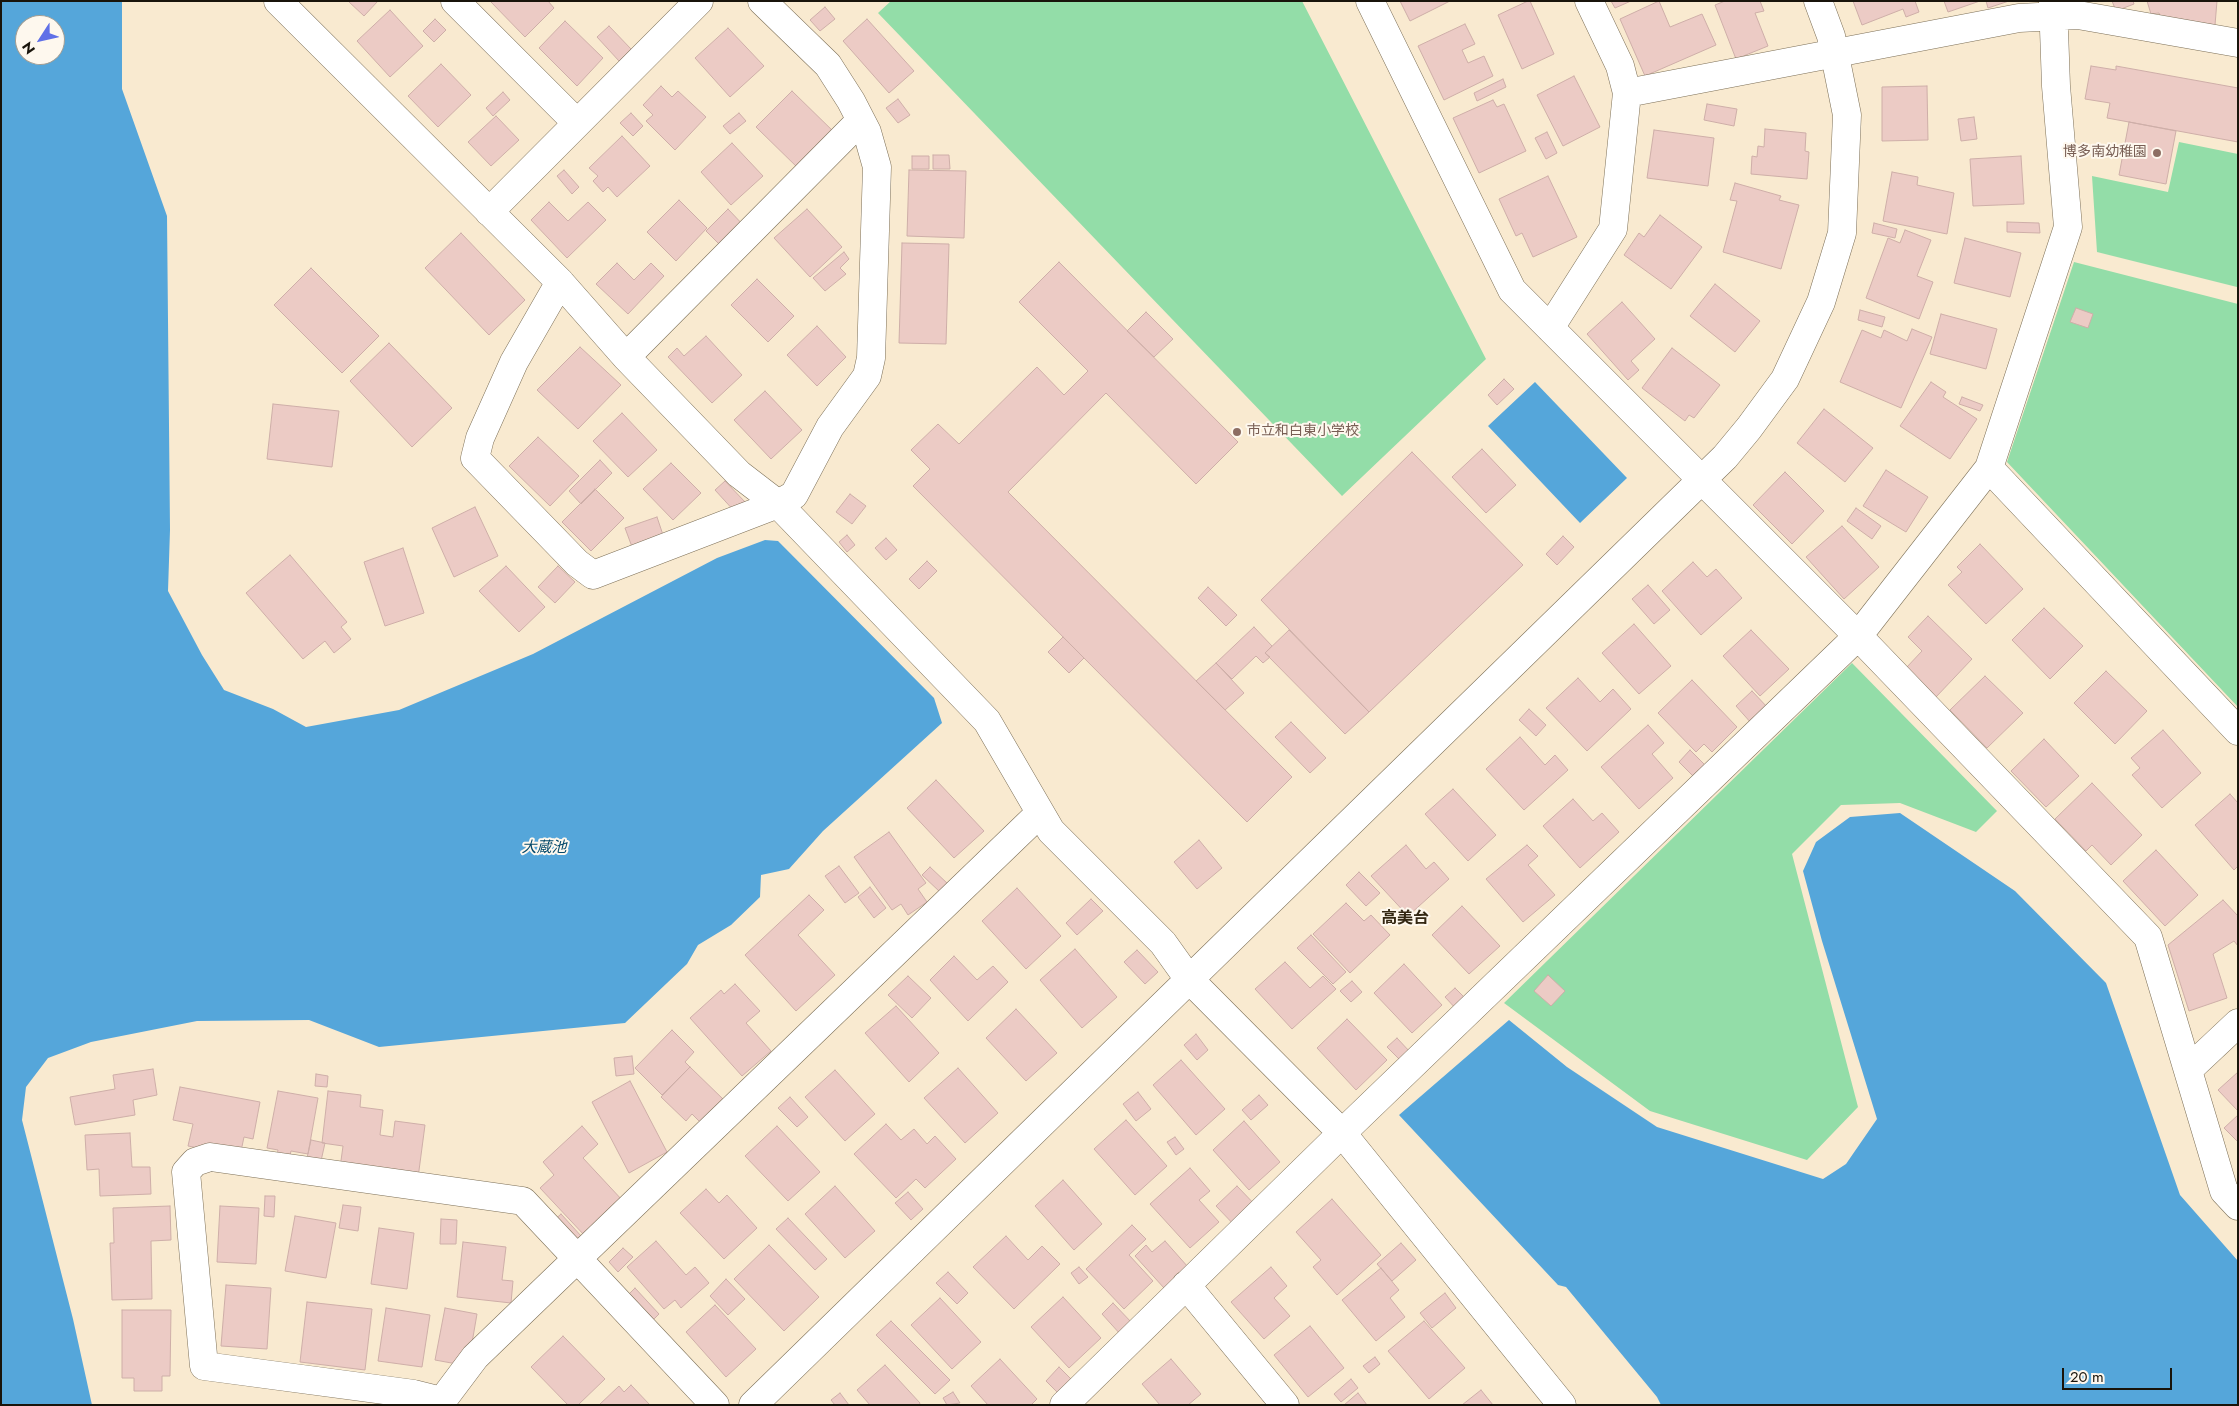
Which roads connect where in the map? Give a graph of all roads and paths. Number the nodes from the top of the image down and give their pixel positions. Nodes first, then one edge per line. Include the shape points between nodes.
1 (278, 1) edge
2 (455, 1) edge
3 (699, 1) edge
4 (762, 1) edge
5 (1370, 1) edge
6 (1589, 1) edge
7 (1818, 1) edge
8 (2053, 9) edge
9 (2238, 43) edge
10 (1835, 53) junction
11 (1627, 93) junction
12 (860, 121) junction
13 (577, 123) junction
14 (489, 212) junction
15 (560, 282) junction
16 (1550, 328) junction
17 (626, 357) junction
18 (1989, 468) junction
19 (1701, 479) junction
20 (778, 504) junction
21 (1858, 636) junction
22 (2238, 731) edge
23 (1040, 813) junction
24 (1188, 978) junction
25 (2238, 1023) edge
26 (2188, 1070) junction
27 (1342, 1133) junction
28 (2238, 1206) edge
29 (577, 1259) junction
30 (1186, 1285) junction
31 (441, 1403) edge
32 (715, 1405) edge
33 (753, 1405) edge
34 (1064, 1405) edge
35 (1285, 1405) edge
36 (1562, 1405) edge

1 - 14 street
2 - 13 street
3 - 13 street
4 - 12 street via 828,65
5 - 16 street via 1512,290
6 - 11 street via 1620,66
7 - 10 street
8 - 9 street
8 - 10 street
8 - 18 street via 2068,227
10 - 11 street
10 - 19 street via 1847,115 1842,233 1821,302 1785,379 1724,457
11 - 16 street via 1613,229
12 - 17 street
12 - 20 street via 867,132 877,167 871,358 866,376 830,427 794,495
13 - 14 street
14 - 15 street
15 - 17 street
15 - 20 street via 514,362 480,438 475,458 577,562 593,574
16 - 19 street
17 - 20 street via 739,474
18 - 21 street
18 - 22 street
19 - 21 street
19 - 24 street
20 - 23 street via 987,721
21 - 26 street via 2148,937
21 - 27 street
23 - 24 street via 1051,831 1163,942
23 - 29 street
24 - 27 street
24 - 33 street
25 - 26 street
26 - 28 street via 2224,1191
27 - 30 street
27 - 36 street
29 - 31 street via 475,1357
29 - 31 street via 522,1201 210,1157 196,1162 186,1172 204,1366 414,1394
29 - 32 street
30 - 34 street
30 - 35 street

